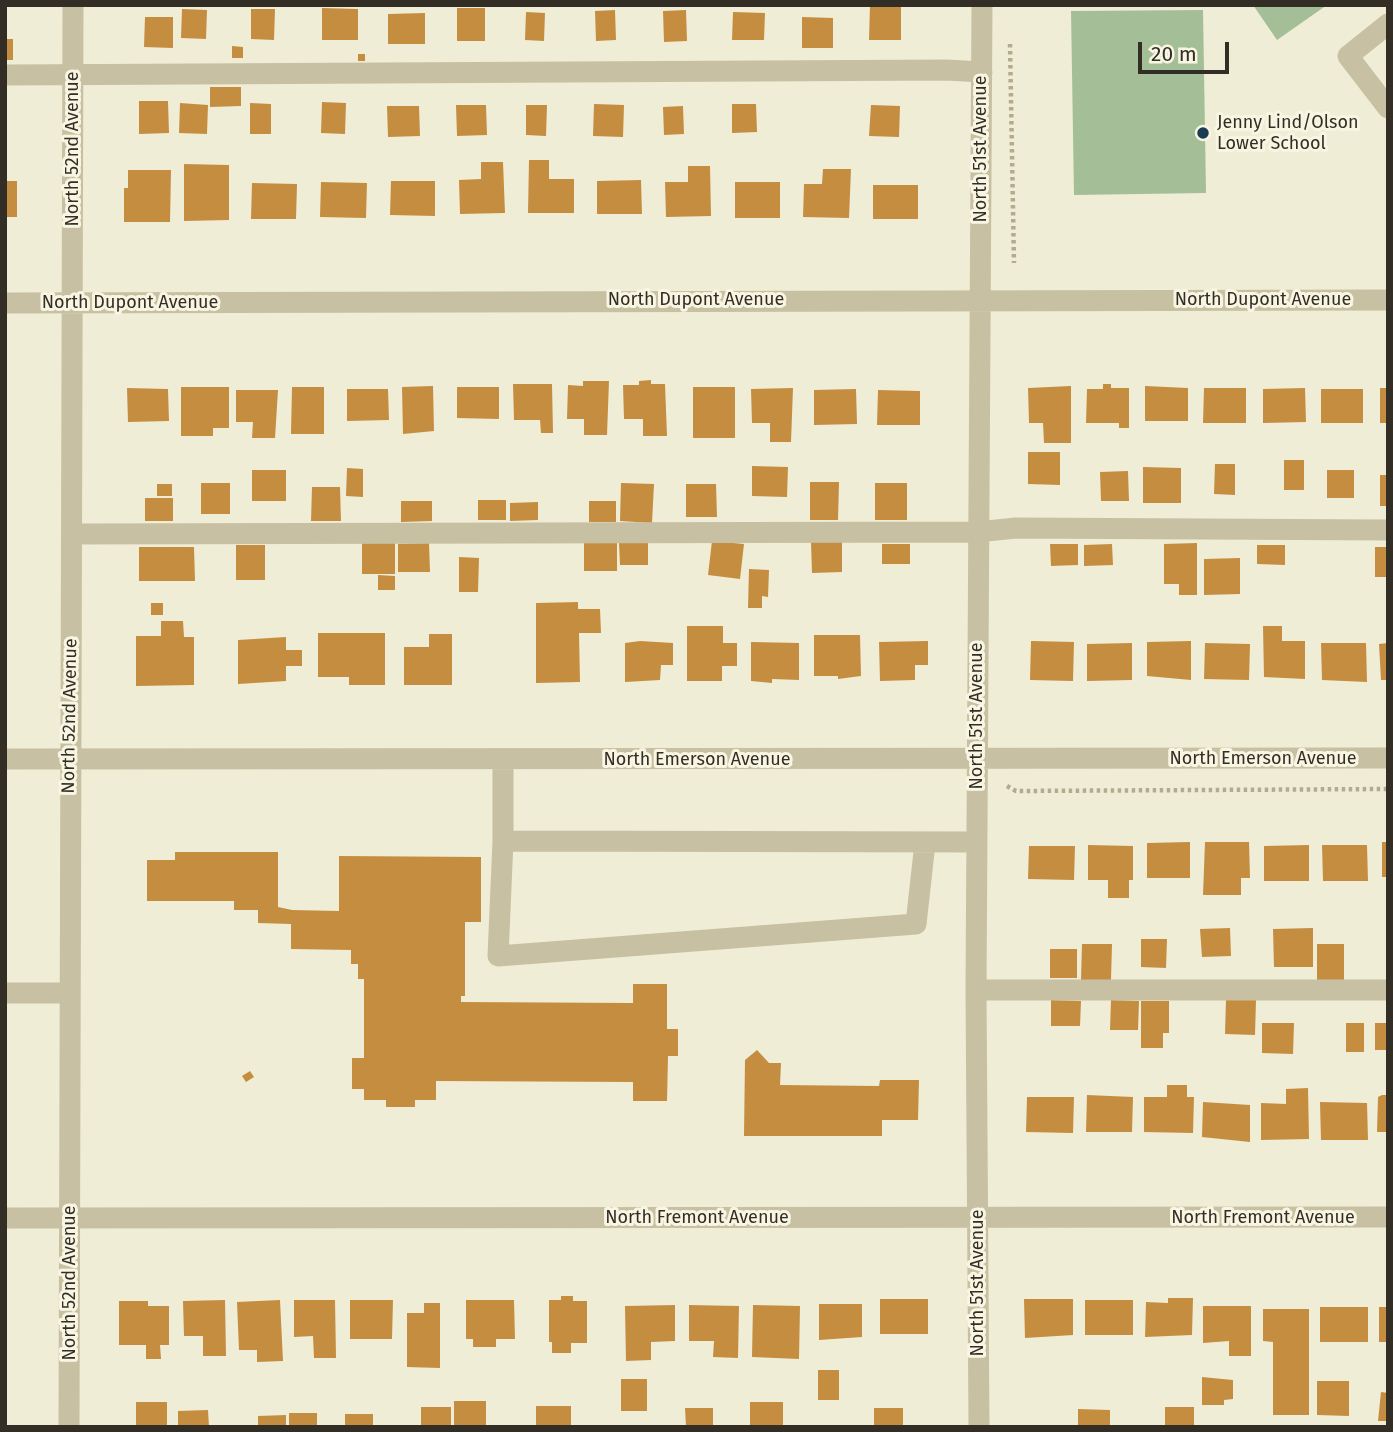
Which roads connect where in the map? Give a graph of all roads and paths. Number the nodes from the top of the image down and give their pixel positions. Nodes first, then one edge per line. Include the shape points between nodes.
1 (73, 5) edge
2 (982, 5) edge
3 (1388, 24) edge
4 (1010, 32) dead end
5 (982, 72) junction
6 (5, 75) edge
7 (73, 75) junction
8 (1388, 108) edge
9 (1014, 263) dead end
10 (981, 300) junction
11 (1388, 300) edge
12 (5, 303) edge
13 (72, 303) junction
14 (1388, 530) edge
15 (977, 532) junction
16 (72, 534) junction
17 (1388, 758) edge
18 (5, 759) edge
19 (69, 759) junction
20 (503, 759) junction
21 (977, 761) junction
22 (1007, 786) dead end
23 (1388, 789) edge
24 (503, 841) junction
25 (977, 842) junction
26 (925, 843) junction
27 (976, 990) junction
28 (1388, 990) edge
29 (5, 993) edge
30 (70, 993) junction
31 (1388, 1217) edge
32 (5, 1218) edge
33 (70, 1218) junction
34 (978, 1218) junction
35 (69, 1427) edge
36 (979, 1427) edge

1 - 7 street, North 52nd Avenue
2 - 5 street, North 51st Avenue
3 - 8 street via 1348,56
4 - 9 path
5 - 7 street
5 - 10 street, North 51st Avenue
6 - 7 street
7 - 13 street, North 52nd Avenue
10 - 11 street, North Dupont Avenue
10 - 13 street, North Dupont Avenue
10 - 15 street, North 51st Avenue
12 - 13 street, North Dupont Avenue
13 - 16 street, North 52nd Avenue
14 - 15 street via 1016,527
15 - 16 street
15 - 21 street, North 51st Avenue
16 - 19 street, North 52nd Avenue
17 - 21 street, North Emerson Avenue
18 - 19 street, North Emerson Avenue
19 - 20 street, North Emerson Avenue
19 - 30 street, North 52nd Avenue
20 - 21 street, North Emerson Avenue
20 - 24 street
21 - 25 street, North 51st Avenue
22 - 23 path via 1016,791
24 - 26 street
24 - 26 street via 498,956 916,924
25 - 26 street
25 - 27 street, North 51st Avenue
27 - 28 street
27 - 34 street, North 51st Avenue
29 - 30 street
30 - 33 street, North 52nd Avenue
31 - 34 street, North Fremont Avenue
32 - 33 street, North Fremont Avenue
33 - 34 street, North Fremont Avenue
33 - 35 street, North 52nd Avenue
34 - 36 street, North 51st Avenue

